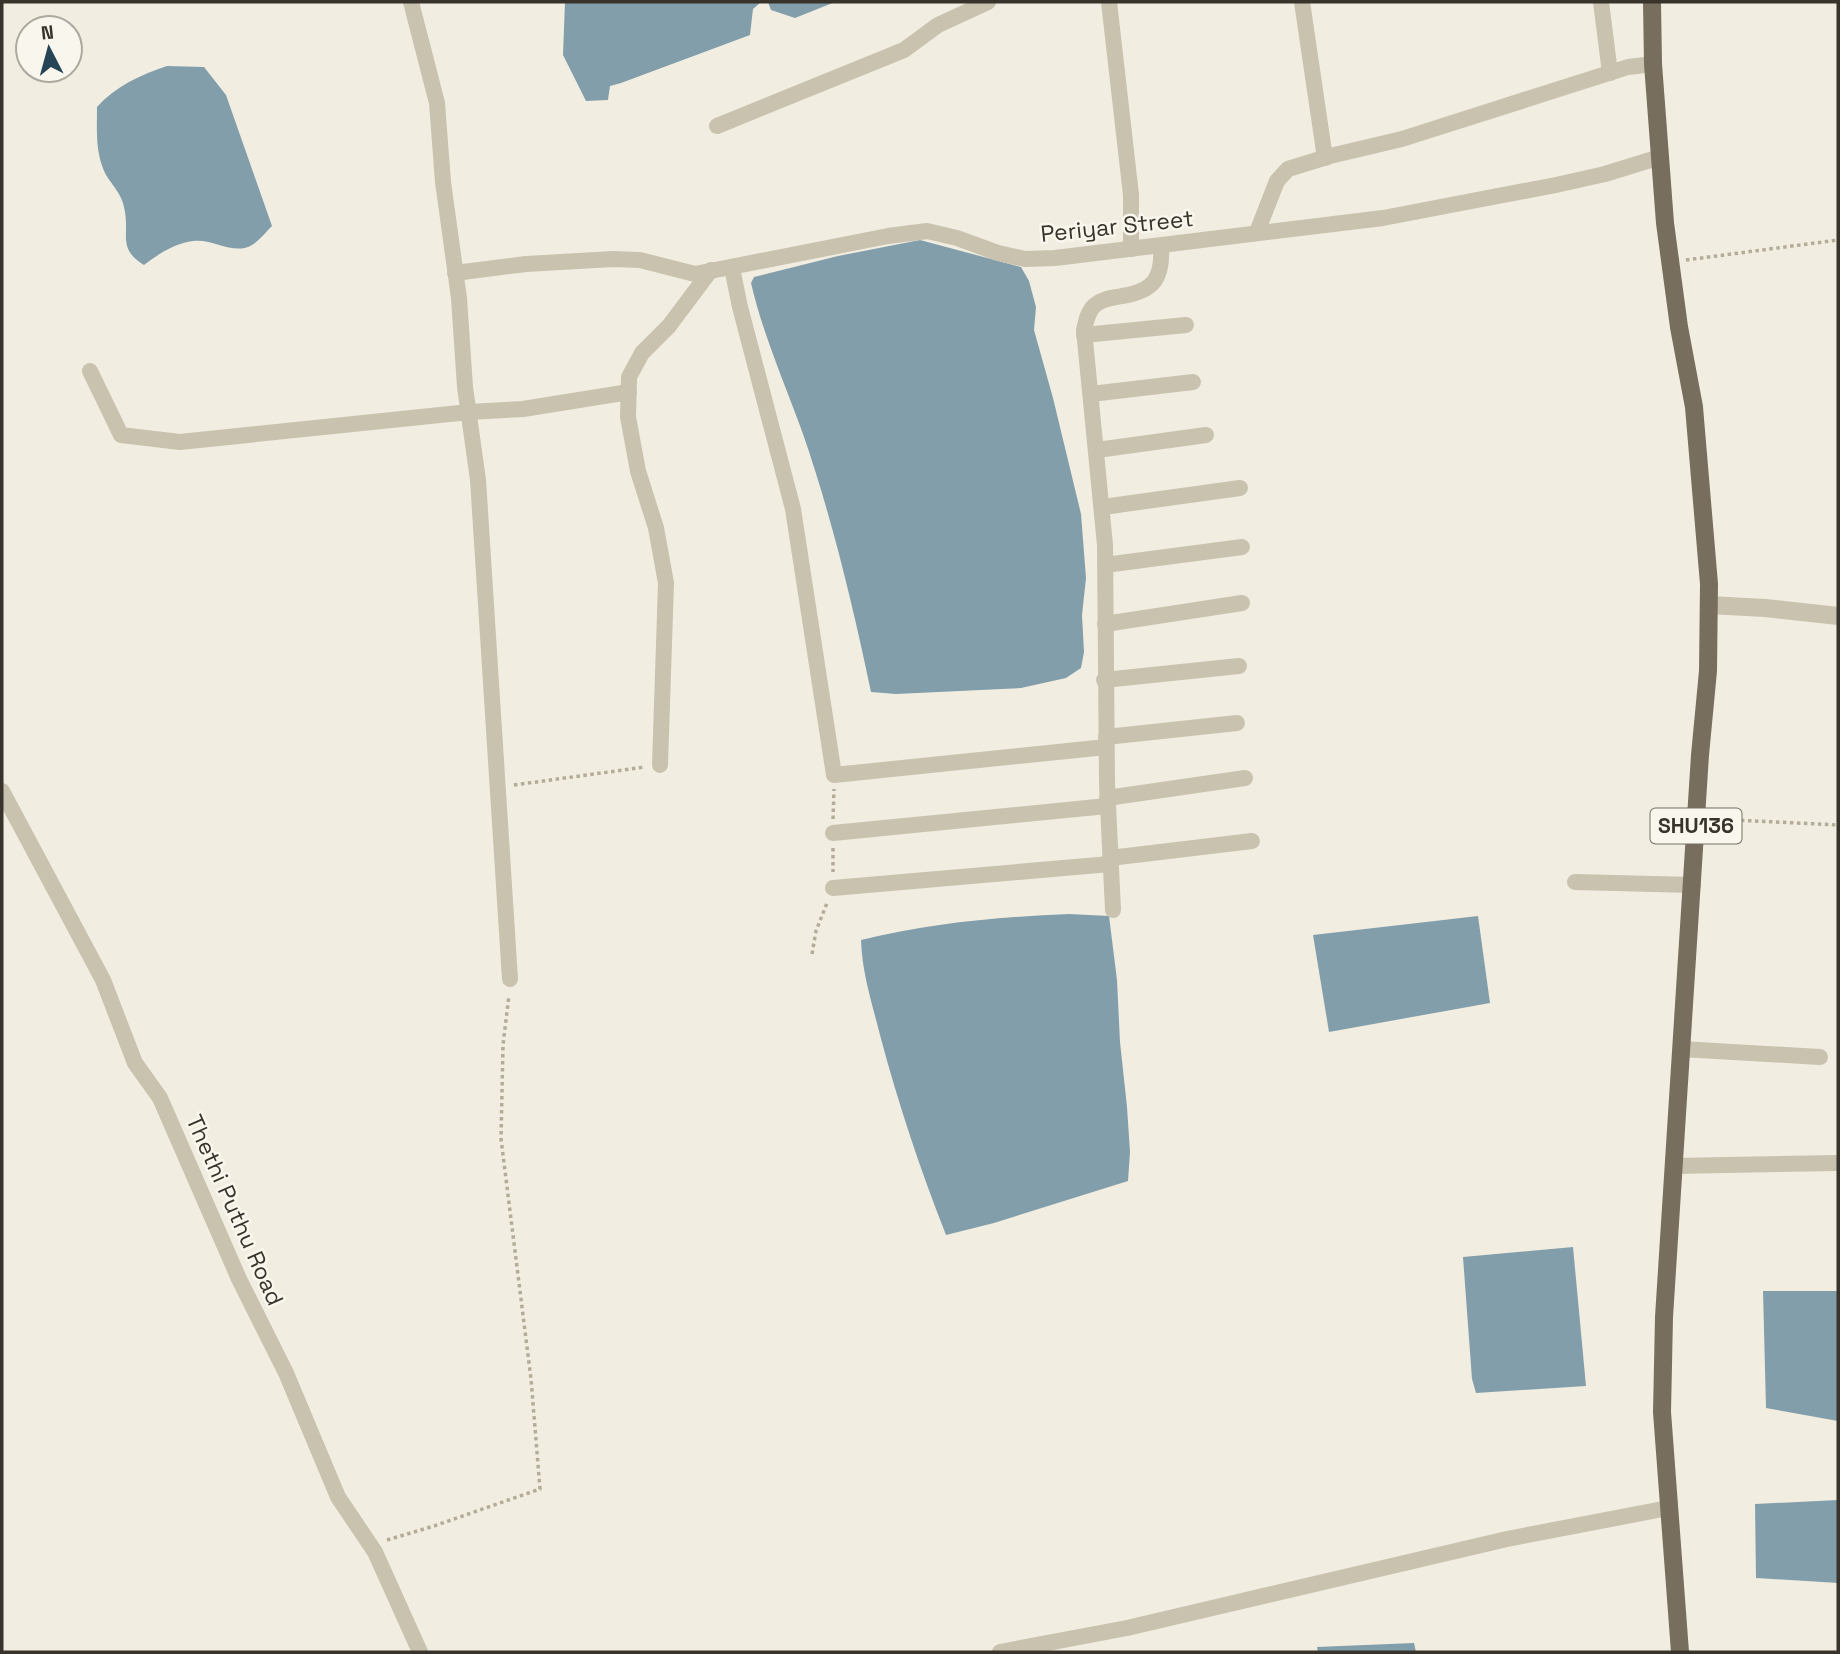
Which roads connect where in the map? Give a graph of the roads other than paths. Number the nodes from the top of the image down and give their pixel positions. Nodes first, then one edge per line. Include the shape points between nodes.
1 (411, 2) edge
2 (988, 2) edge
3 (1109, 2) edge
4 (1302, 2) edge
5 (1601, 2) edge
6 (1652, 2) edge
7 (1653, 64) junction
8 (1610, 72) junction
9 (718, 126) dead end
10 (1660, 157) junction
11 (1325, 158) junction
12 (1257, 232) junction
13 (1161, 246) junction
14 (1131, 249) junction
15 (732, 268) junction
16 (711, 270) junction
17 (455, 273) junction
18 (1186, 325) dead end
19 (1084, 335) junction
20 (90, 371) dead end
21 (1193, 382) dead end
22 (628, 392) junction
23 (1091, 394) junction
24 (469, 412) junction
25 (1206, 435) dead end
26 (1097, 450) junction
27 (1240, 488) dead end
28 (1103, 507) junction
29 (1242, 547) dead end
30 (1105, 565) junction
31 (1242, 603) dead end
32 (1709, 606) junction
33 (1838, 616) edge
34 (1105, 624) junction
35 (1239, 666) dead end
36 (1104, 680) junction
37 (1237, 723) dead end
38 (1106, 742) junction
39 (660, 765) road end
40 (1245, 778) dead end
41 (2, 791) edge
42 (1107, 802) junction
43 (833, 833) road end
44 (1252, 841) dead end
45 (1110, 861) junction
46 (1575, 882) dead end
47 (1693, 885) junction
48 (834, 888) road end
49 (1113, 910) dead end
50 (510, 979) road end
51 (1681, 1049) junction
52 (1820, 1057) dead end
53 (1838, 1163) edge
54 (1673, 1166) junction
55 (1668, 1508) junction
56 (420, 1652) edge
57 (1000, 1652) edge
58 (1680, 1652) edge

1 - 17 street via 437,103
2 - 9 street via 938,25 904,50
3 - 14 street via 1131,195
4 - 11 street
5 - 8 street
6 - 7 main road, SHU136
7 - 8 street
7 - 10 main road, SHU136
8 - 11 street via 1402,139
10 - 12 street, Periyar Street via 1592,177 1433,209
10 - 32 main road, SHU136 via 1679,327 1695,407
11 - 12 street via 1288,169 1277,181
12 - 13 street, Periyar Street
13 - 14 street, Periyar Street
13 - 19 street via 1161,269 1155,282 1139,292 1096,304 1087,317
14 - 15 street, Periyar Street via 1025,258 927,231
15 - 16 street, Periyar Street
15 - 38 street via 793,509 834,775
16 - 17 street, Periyar Street via 695,274 640,260 612,259
16 - 22 street via 669,326 642,353 629,377
17 - 24 street
18 - 19 street
19 - 23 street
20 - 24 street via 121,435 180,442
21 - 23 street
22 - 24 street via 523,409
22 - 39 street via 638,471 656,527 666,583
23 - 26 street
24 - 50 street via 478,480
25 - 26 street
26 - 28 street
27 - 28 street
28 - 30 street
29 - 30 street
30 - 34 street
31 - 34 street
32 - 33 street
32 - 47 main road, SHU136
34 - 36 street
35 - 36 street
36 - 38 street
37 - 38 street
38 - 42 street
40 - 42 street
41 - 56 street, Thethi Puthu Road via 103,980 135,1063 160,1098 338,1497 370,1545
42 - 43 street
42 - 45 street
44 - 45 street
45 - 48 street
45 - 49 street
46 - 47 street
47 - 51 main road, SHU136
51 - 52 street
51 - 54 main road, SHU136
53 - 54 street
54 - 55 main road, SHU136 via 1662,1412
55 - 57 street via 1507,1539 1127,1628
55 - 58 main road, SHU136

